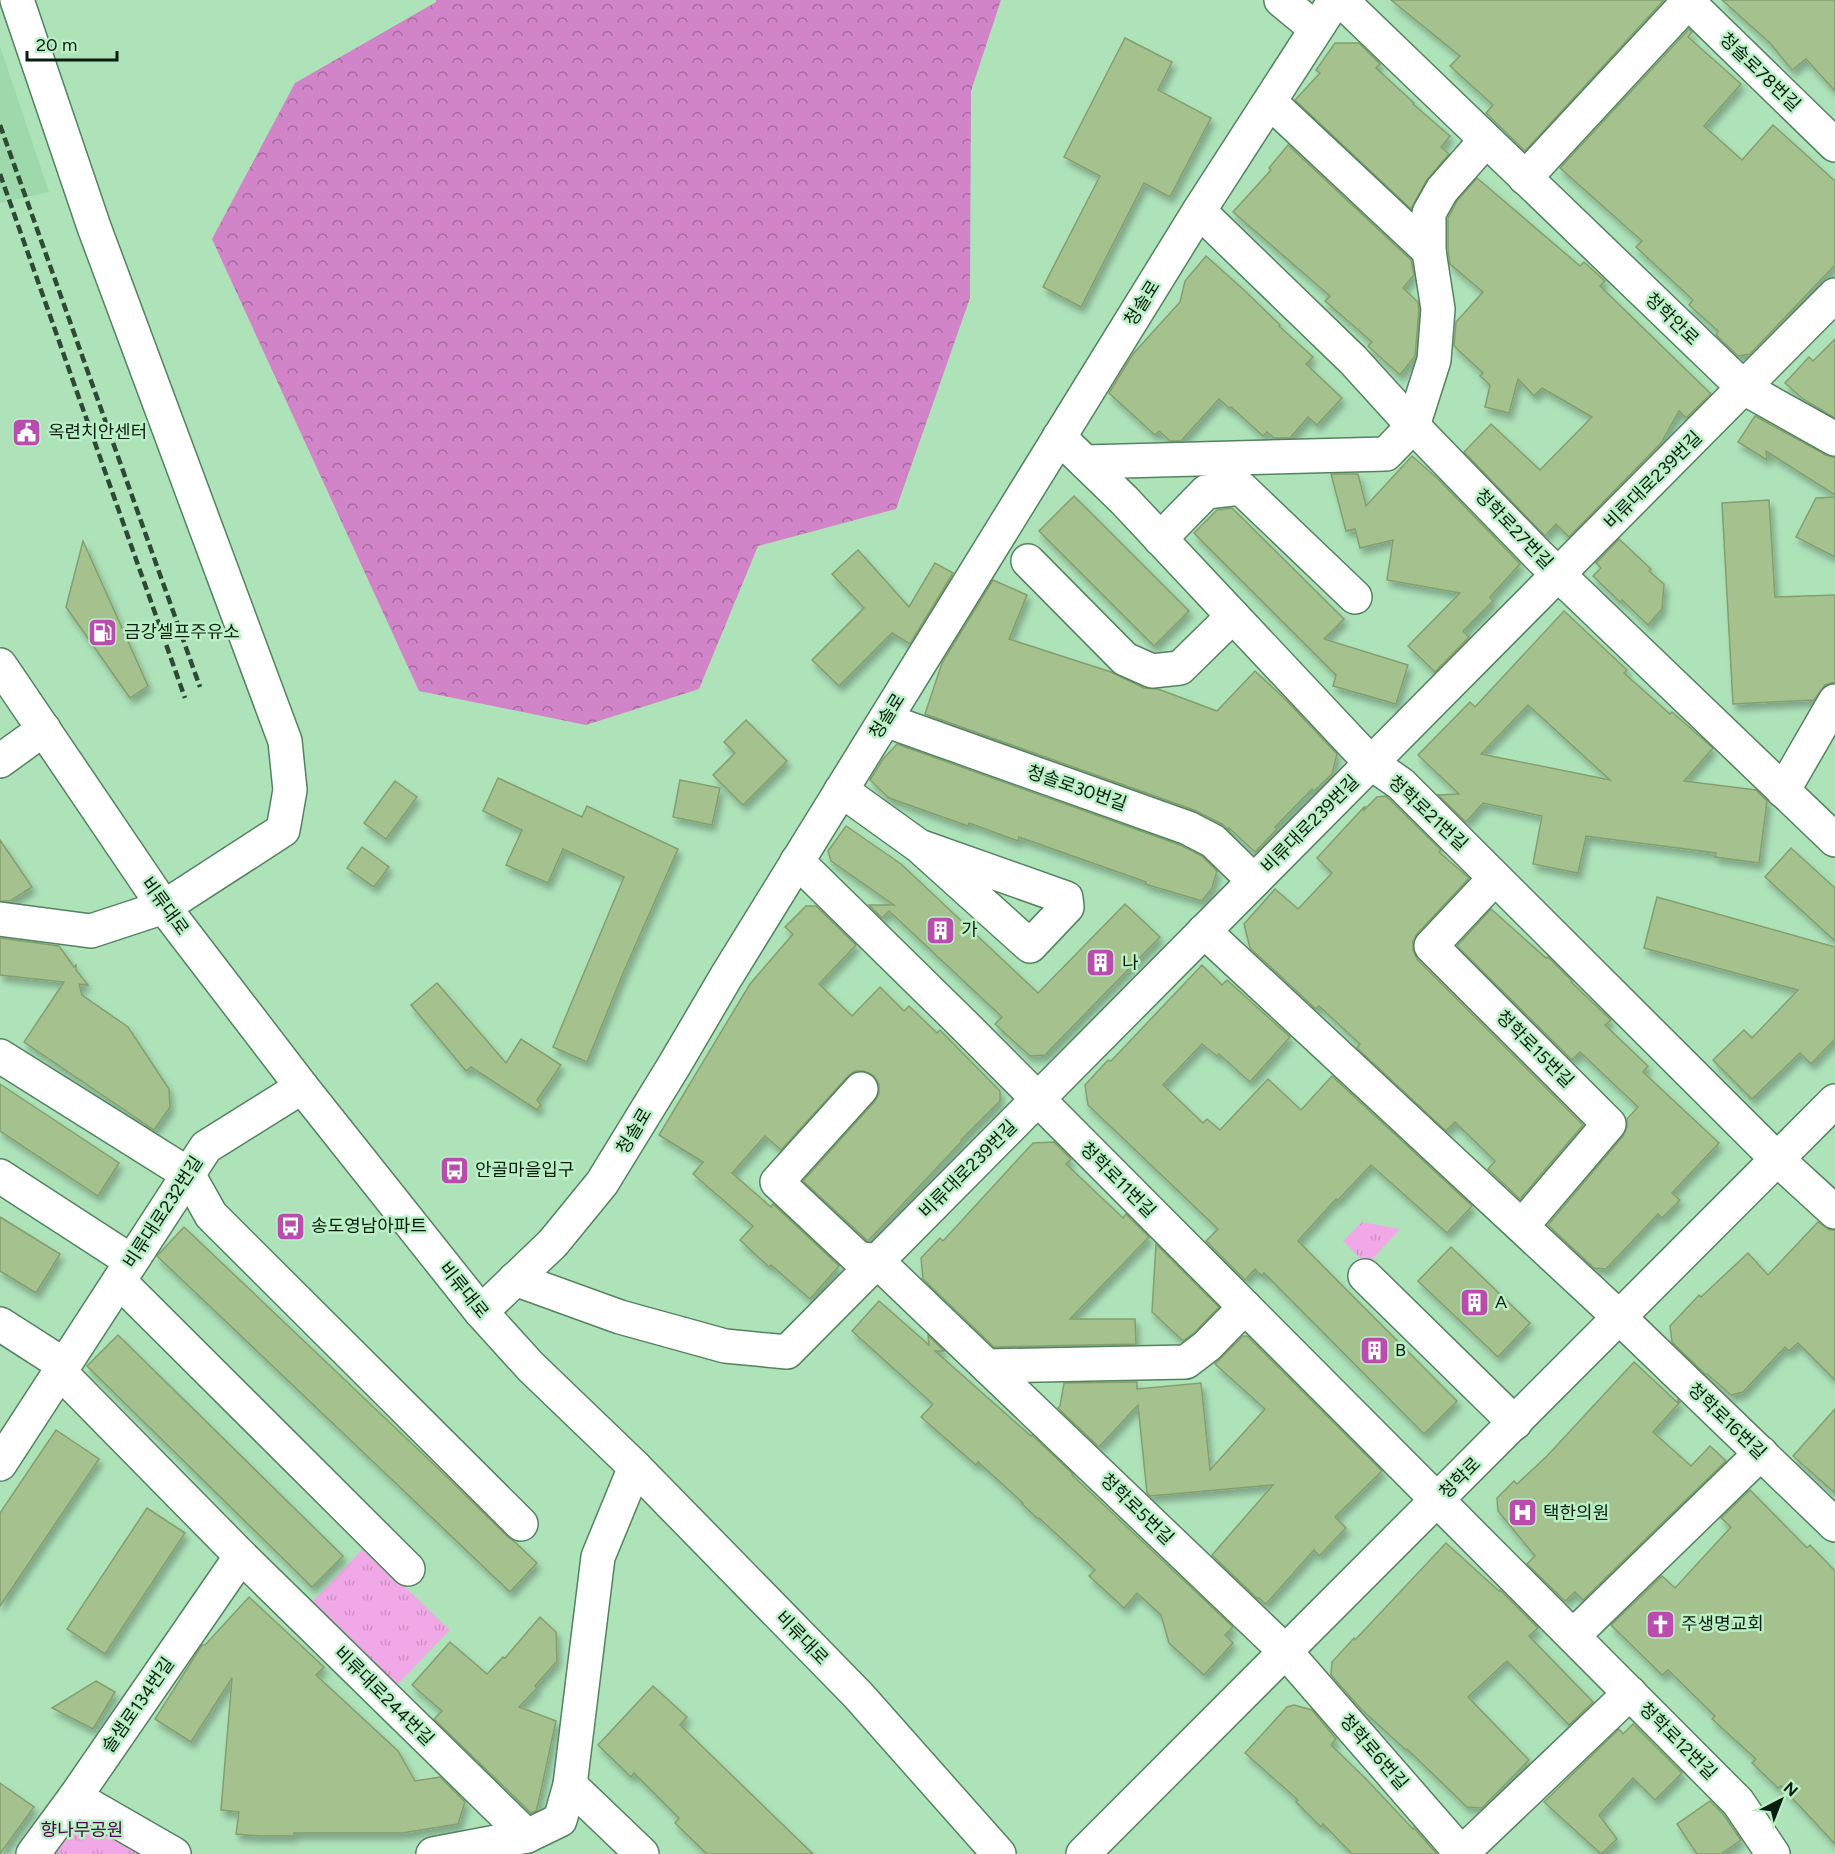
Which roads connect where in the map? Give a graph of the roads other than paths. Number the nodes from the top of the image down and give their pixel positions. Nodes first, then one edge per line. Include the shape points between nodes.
1 (17, 0) edge
2 (1281, 0) edge
3 (1335, 0) edge
4 (1341, 0) edge
5 (1687, 1) edge
6 (1316, 29) junction
7 (1270, 102) junction
8 (1486, 140) junction
9 (1835, 145) edge
10 (1525, 178) junction
11 (1199, 211) junction
12 (1429, 251) junction
13 (1835, 295) edge
14 (1744, 388) junction
15 (1413, 426) junction
16 (1059, 437) junction
17 (1835, 439) edge
18 (1085, 462) junction
19 (1160, 539) junction
20 (1028, 561) dead end
21 (1558, 574) junction
22 (1355, 597) dead end
23 (1233, 616) junction
24 (0, 665) edge
25 (1835, 700) edge
26 (885, 720) junction
27 (44, 729) junction
28 (0, 760) edge
29 (1371, 763) junction
30 (841, 790) junction
31 (1783, 791) junction
32 (1835, 840) edge
33 (919, 846) dead end
34 (797, 861) junction
35 (1495, 878) junction
36 (1254, 881) junction
37 (164, 907) junction
38 (0, 919) edge
39 (1204, 931) junction
40 (0, 1056) edge
41 (302, 1087) junction
42 (861, 1089) dead end
43 (1037, 1099) junction
44 (1835, 1101) edge
45 (1777, 1159) junction
46 (188, 1174) junction
47 (0, 1176) edge
48 (1835, 1212) edge
49 (1522, 1226) junction
50 (877, 1261) junction
51 (125, 1271) junction
52 (1365, 1276) dead end
53 (515, 1279) junction
54 (1245, 1307) junction
55 (481, 1312) junction
56 (1620, 1318) junction
57 (0, 1324) edge
58 (987, 1366) junction
59 (62, 1368) junction
60 (1515, 1423) junction
61 (1761, 1454) junction
62 (0, 1464) edge
63 (634, 1467) junction
64 (1438, 1501) junction
65 (521, 1524) dead end
66 (1835, 1525) edge
67 (241, 1556) junction
68 (408, 1569) dead end
69 (1573, 1636) junction
70 (1286, 1652) junction
71 (1630, 1693) junction
72 (570, 1785) junction
73 (75, 1797) junction
74 (526, 1836) junction
75 (33, 1854) edge
76 (174, 1854) edge
77 (433, 1854) edge
78 (642, 1854) edge
79 (999, 1854) edge
80 (1083, 1854) edge
81 (1462, 1854) edge
82 (1773, 1854) edge

1 - 37 street via 94,227 285,741 290,790 283,830
2 - 6 street
3 - 6 street, 청솔로
4 - 8 street, 청학안로
5 - 9 street, 청솔로78번길
5 - 10 street
6 - 7 street, 청솔로
7 - 11 street, 청솔로
7 - 12 street
8 - 10 street, 청학안로
8 - 12 street via 1442,190 1429,213
10 - 14 street, 청학안로
11 - 15 street, 청학로27번길 via 1353,360
11 - 16 street, 청솔로
12 - 15 street via 1438,309 1434,360
13 - 14 street, 비류대로239번길
14 - 17 street, 청학안로
14 - 21 street, 비류대로239번길
15 - 18 street via 1386,454
15 - 21 street, 청학로27번길
16 - 18 street, 청학로21번길
16 - 26 street, 청솔로
18 - 19 street, 청학로21번길
19 - 22 street via 1206,492 1241,488
19 - 23 street, 청학로21번길
20 - 23 street via 1125,659 1152,671 1180,668
21 - 29 street, 비류대로239번길
21 - 31 street, 청학로27번길
23 - 29 street, 청학로21번길
24 - 27 street, 비류대로
25 - 31 street
26 - 30 street, 청솔로
26 - 36 street, 청솔로30번길 via 1188,828 1213,841
27 - 28 street
27 - 37 street, 비류대로
29 - 35 street, 청학로21번길 via 1401,784
29 - 36 street, 비류대로239번길
30 - 33 street
30 - 34 street, 청솔로
31 - 32 street, 청학로27번길
34 - 43 street, 청학로11번길
34 - 53 street, 청솔로 via 602,1183 553,1243
35 - 45 street, 청학로21번길
35 - 49 street, 청학로15번길 via 1431,946 1609,1124
36 - 39 street, 비류대로239번길
37 - 38 street via 91,931
37 - 41 street, 비류대로
39 - 43 street, 비류대로239번길
39 - 49 street
40 - 46 street
41 - 46 street, 비류대로232번길 via 206,1147
41 - 55 street, 비류대로
42 - 50 street via 777,1182 858,1258
43 - 50 street, 비류대로239번길
43 - 54 street, 청학로11번길
44 - 45 street, 청학로
45 - 48 street, 청학로21번길
45 - 56 street, 청학로
46 - 51 street, 비류대로232번길
46 - 65 street via 212,1215
47 - 51 street
49 - 56 street
50 - 53 street, 비류대로239번길 via 787,1352 725,1346 620,1317
50 - 58 street, 청학로5번길
51 - 59 street, 비류대로232번길
51 - 68 street
52 - 60 street
53 - 55 street, 청솔로
54 - 58 street via 1186,1362
54 - 64 street, 청학로11번길
55 - 63 street, 비류대로 via 531,1367
56 - 60 street, 청학로
56 - 61 street, 청학로16번길
57 - 59 street
58 - 70 street, 청학로5번길
59 - 62 street, 비류대로232번길
59 - 67 street
60 - 64 street, 청학로
61 - 66 street, 청학로16번길
61 - 69 street
63 - 72 street via 598,1557
63 - 79 street, 비류대로 via 858,1695
64 - 69 street, 청학로12번길
64 - 70 street, 청학로
67 - 73 street, 솔샘로134번길
67 - 74 street, 비류대로244번길
69 - 71 street, 청학로12번길
70 - 80 street, 청학로
70 - 81 street, 청학로6번길
71 - 81 street, 청학로6번길
71 - 82 street, 청학로12번길 via 1738,1803
72 - 74 street via 560,1820
72 - 78 street
73 - 75 street, 솔샘로134번길
73 - 76 street
74 - 77 street

